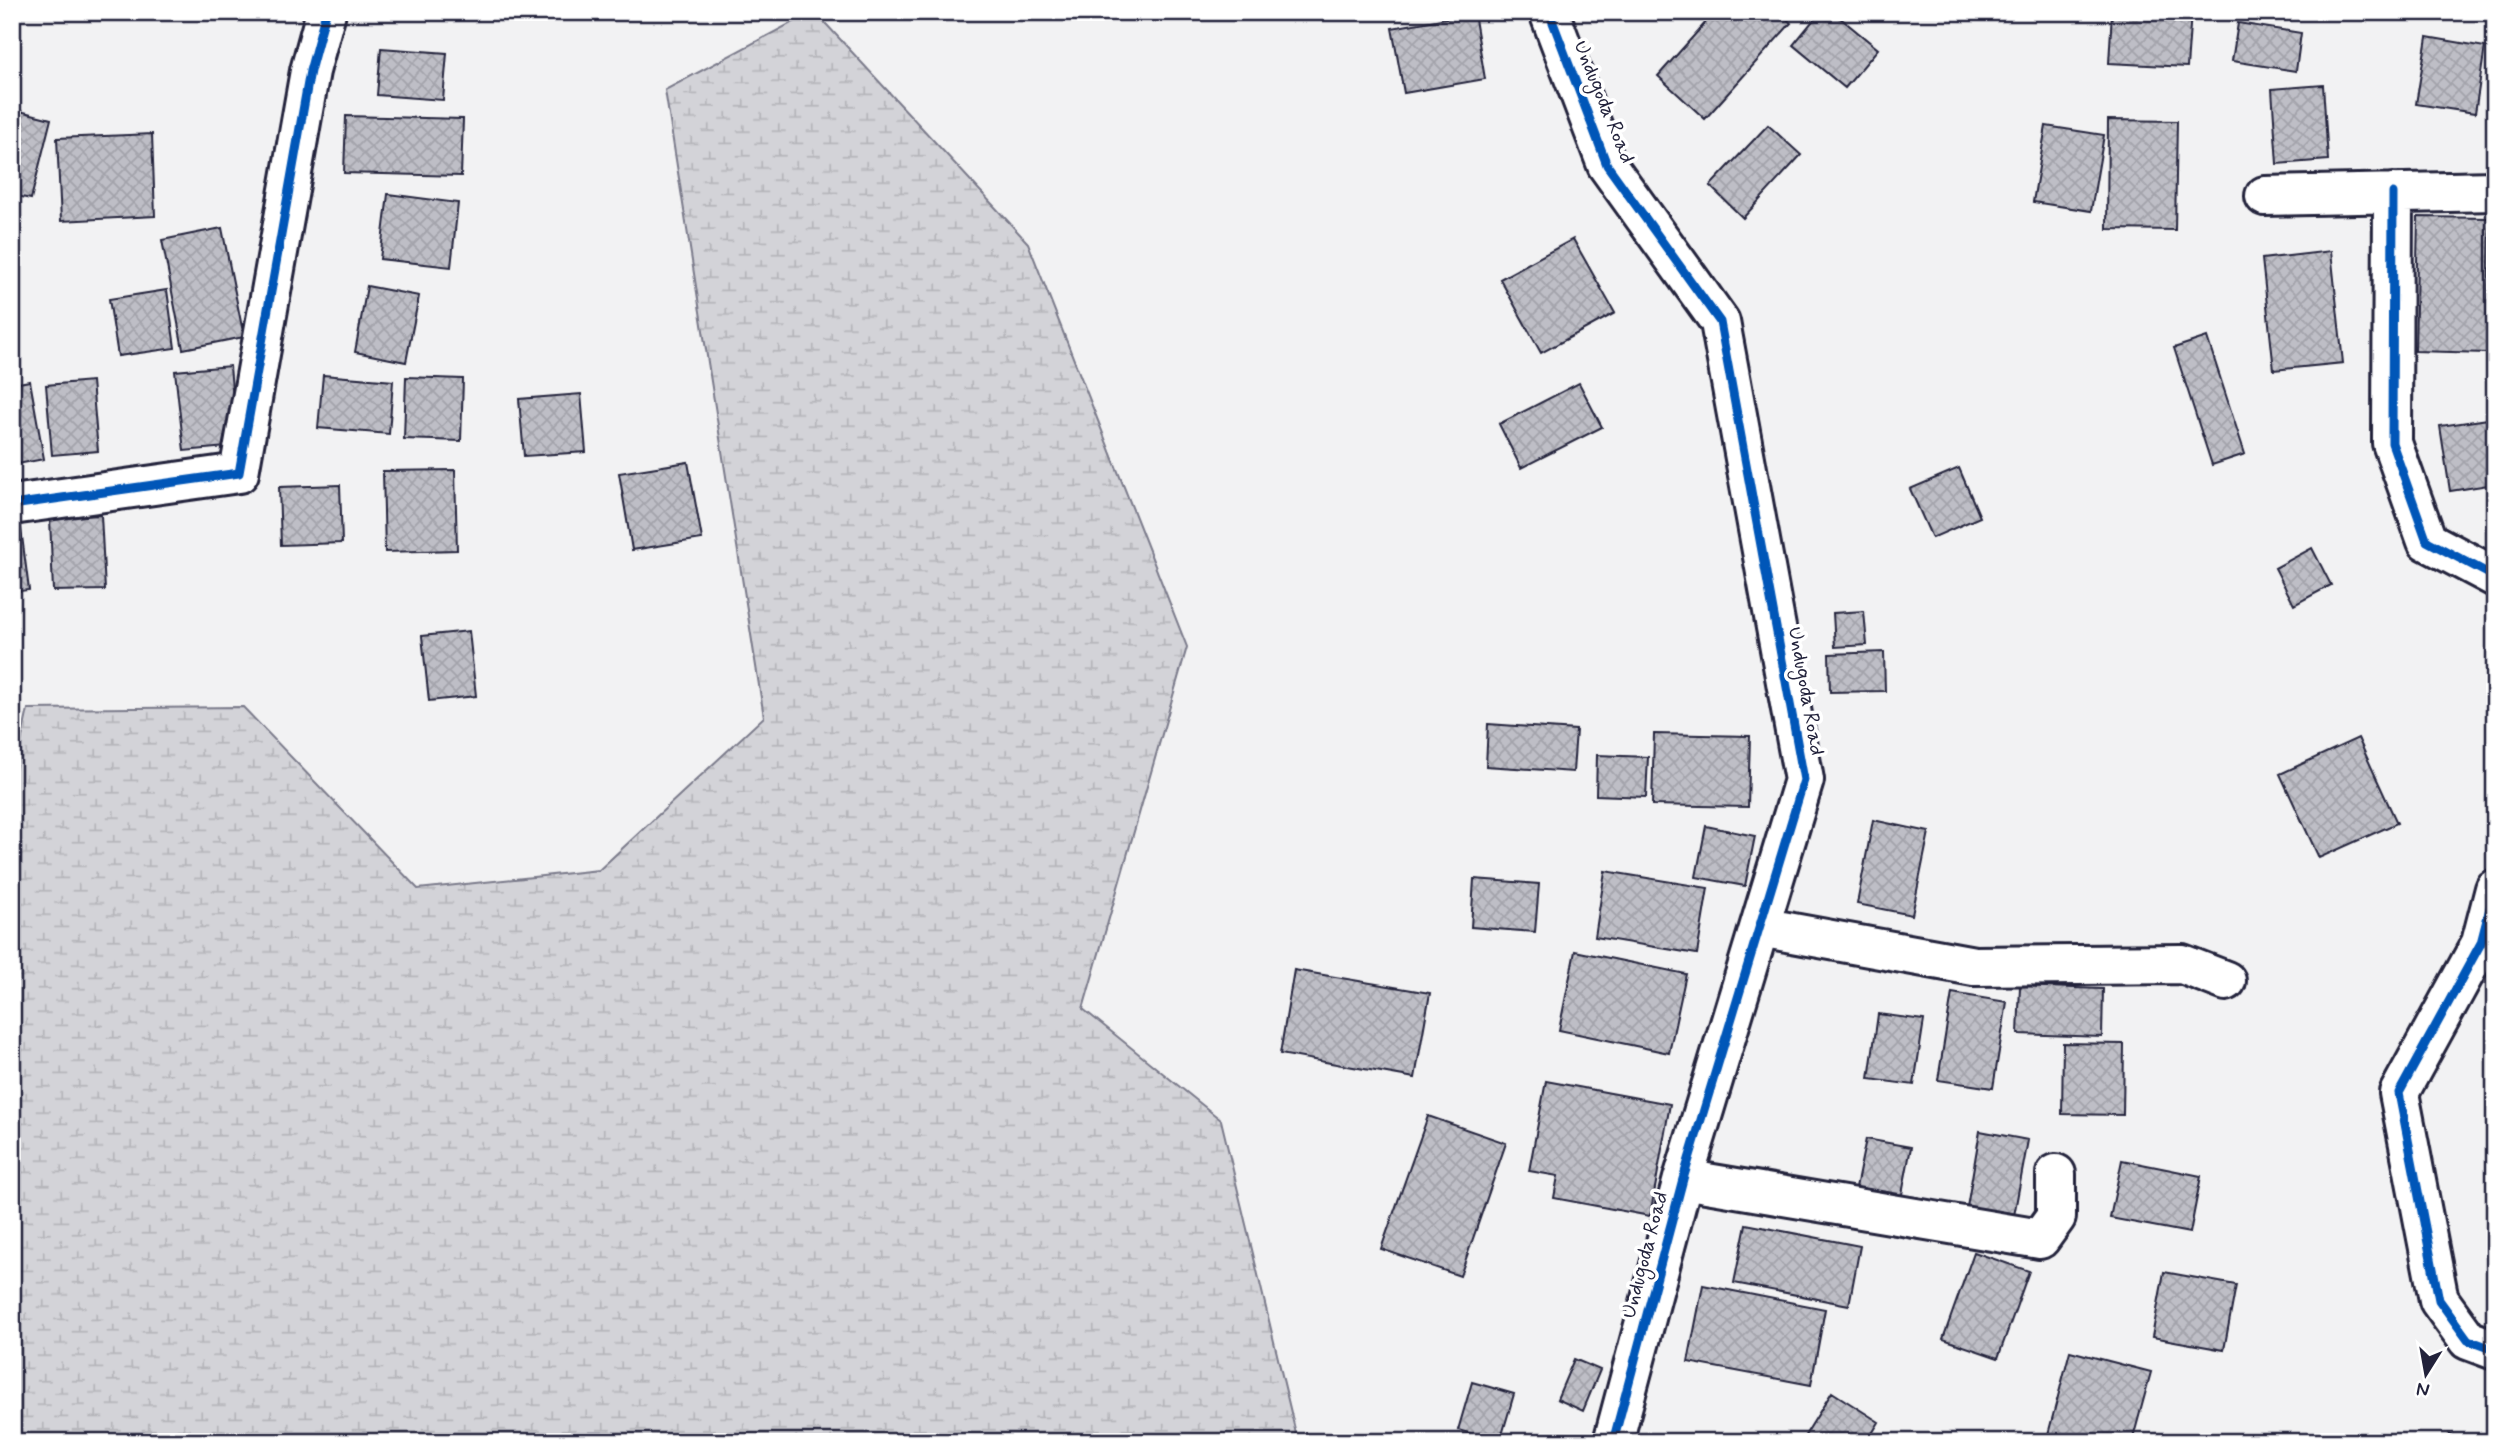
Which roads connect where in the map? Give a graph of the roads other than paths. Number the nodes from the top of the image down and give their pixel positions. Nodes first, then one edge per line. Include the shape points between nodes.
1 (326, 12) edge
2 (1549, 12) edge
3 (2495, 191) edge
4 (2393, 193) junction
5 (2265, 196) dead end
6 (12, 505) edge
7 (2495, 577) edge
8 (2495, 889) edge
9 (1760, 927) junction
10 (2226, 981) dead end
11 (2056, 1174) dead end
12 (1683, 1179) junction
13 (2495, 1350) edge
14 (1613, 1442) edge

1 - 6 street via 310,71 239,473
2 - 9 street, Undugoda Road via 1608,165 1720,322 1804,780
3 - 4 street
4 - 5 street
4 - 7 street via 2392,443 2427,541
8 - 13 street via 2481,943 2399,1093 2439,1300 2468,1340
9 - 10 street via 1974,966 2182,964
9 - 12 street, Undugoda Road
11 - 12 street via 2056,1217 2040,1239
12 - 14 street, Undugoda Road

